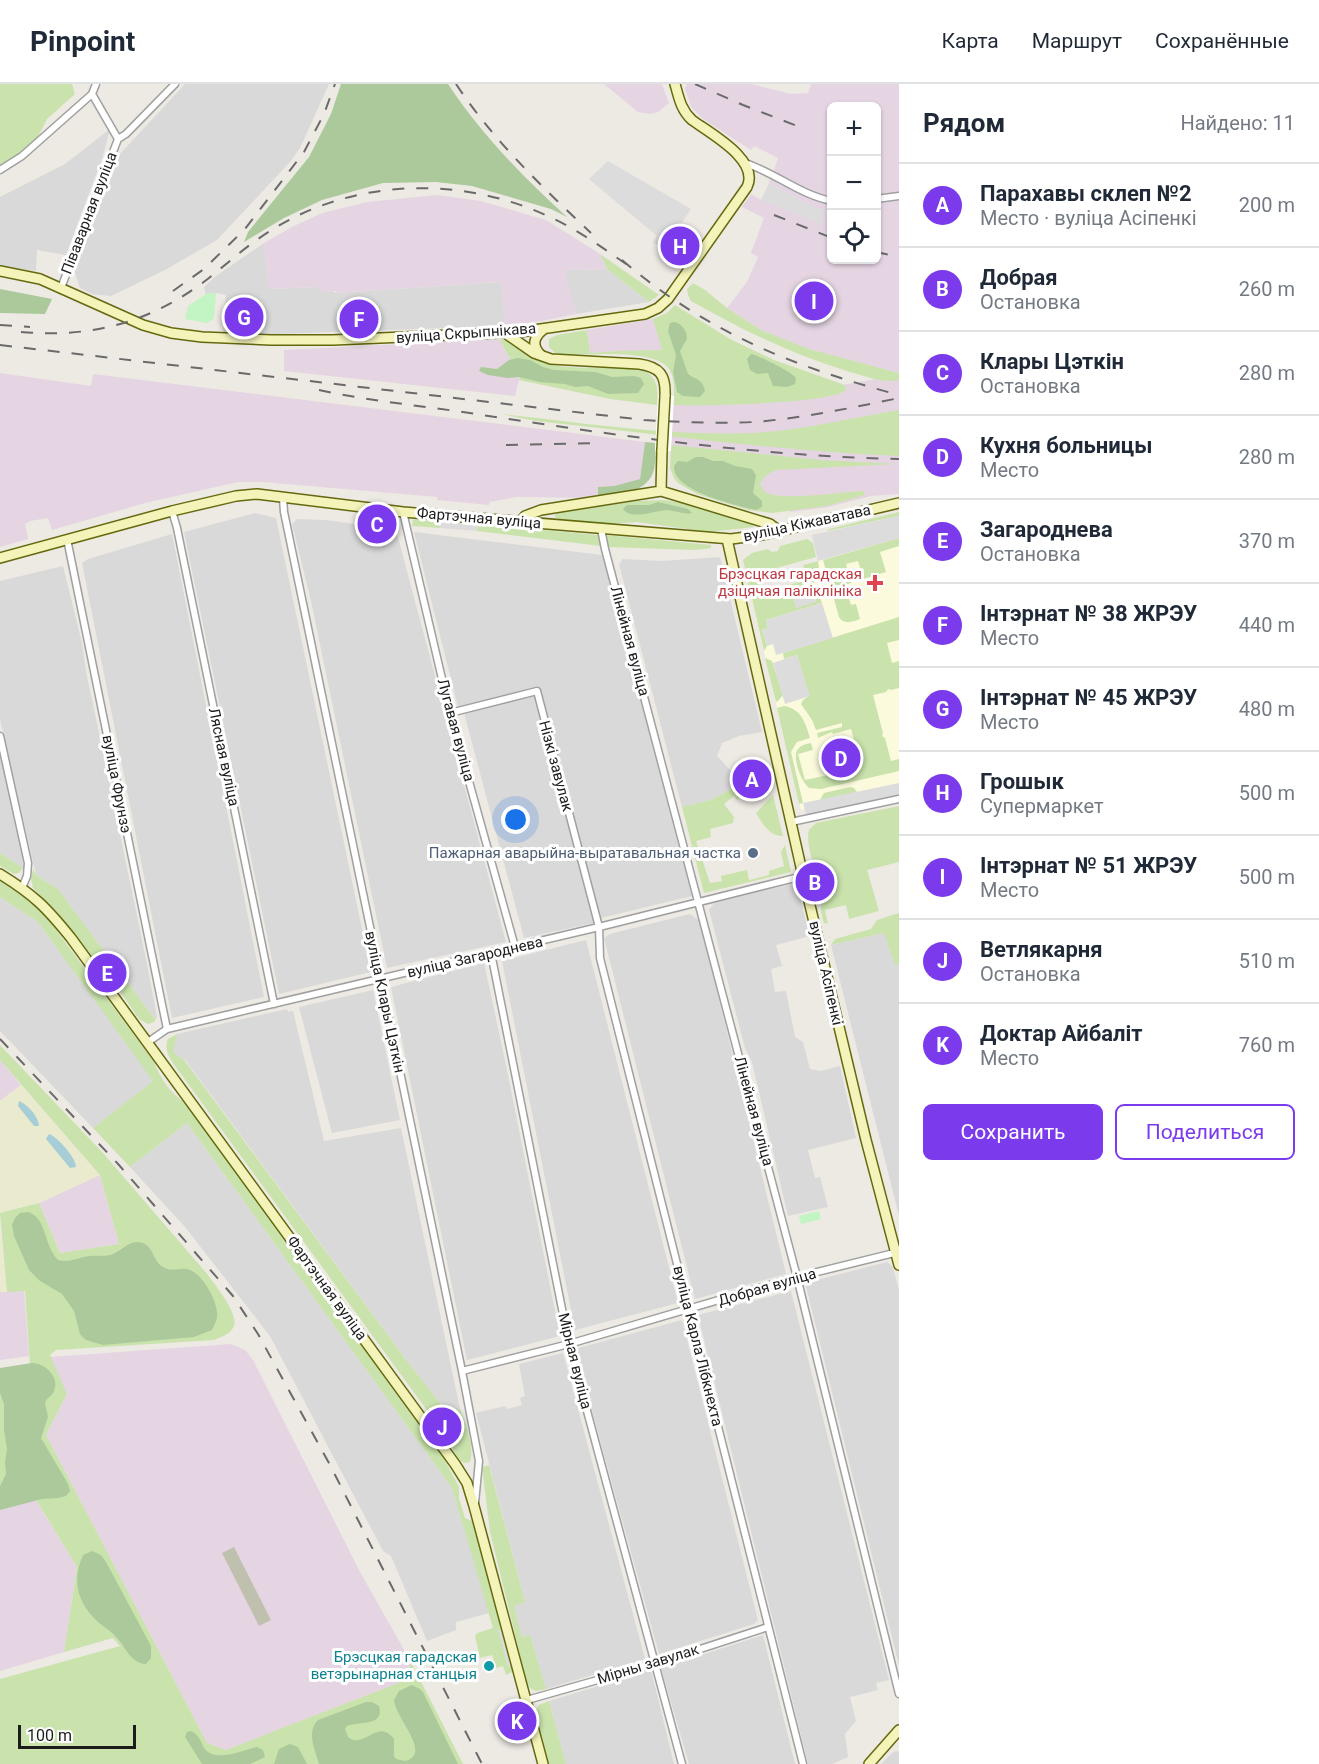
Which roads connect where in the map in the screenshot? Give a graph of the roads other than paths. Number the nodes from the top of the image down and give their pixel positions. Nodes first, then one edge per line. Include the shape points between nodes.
1 (96, 84) edge
2 (175, 84) edge
3 (675, 84) edge
4 (92, 94) junction
5 (117, 139) junction
6 (746, 163) junction
7 (0, 171) edge
8 (899, 196) edge
9 (881, 198) edge
10 (827, 200) edge
11 (0, 271) edge
12 (61, 288) junction
13 (546, 328) junction
14 (504, 333) junction
15 (545, 357) junction
16 (661, 491) junction
17 (283, 498) junction
18 (899, 503) edge
19 (172, 511) junction
20 (403, 512) junction
21 (520, 522) junction
22 (601, 529) junction
23 (779, 531) junction
24 (714, 538) joint
25 (68, 539) junction
26 (728, 539) junction
27 (0, 558) edge
28 (450, 713) junction
29 (0, 736) edge
30 (899, 799) edge
31 (791, 822) junction
32 (0, 874) edge
33 (803, 876) junction
34 (22, 888) junction
35 (699, 902) junction
36 (599, 927) junction
37 (515, 947) junction
38 (491, 953) junction
39 (381, 979) junction
40 (274, 1004) junction
41 (167, 1029) junction
42 (148, 1042) junction
43 (898, 1252) edge
44 (899, 1265) edge
45 (797, 1277) junction
46 (689, 1309) junction
47 (569, 1344) junction
48 (462, 1371) junction
49 (474, 1506) junction
50 (768, 1627) junction
51 (654, 1664) junction
52 (899, 1695) edge
53 (527, 1700) junction
54 (899, 1730) edge
55 (543, 1764) edge
56 (682, 1764) edge
57 (803, 1764) edge
58 (869, 1764) edge

1 - 4 street
2 - 5 street, Піваварная вуліца
3 - 6 street via 688,117
4 - 5 street, Піваварная вуліца
4 - 7 street
5 - 12 street, Піваварная вуліца
6 - 10 street
6 - 13 street, вуліца Скрыпнікава via 750,178 747,187 663,305 645,314
8 - 9 street
11 - 12 street, вуліца Скрыпнікава via 30,275
12 - 14 street, вуліца Скрыпнікава via 131,321 202,337 333,340
13 - 14 street, вуліца Скрыпнікава
13 - 15 street via 534,341 537,351
14 - 15 street
15 - 16 street, bridge via 639,364 663,376
16 - 21 street via 541,510
16 - 23 street via 770,524
17 - 19 street, Фартэчная вуліца via 236,496
17 - 20 street, Фартэчная вуліца
17 - 39 street, вуліца Клары Цэткін
18 - 23 street, вуліца Кіжаватава
19 - 25 street, Фартэчная вуліца
19 - 40 street, Лясная вуліца
20 - 21 street, Фартэчная вуліца
20 - 28 street, Лугавая вуліца
21 - 22 street, Фартэчная вуліца
22 - 24 street, Фартэчная вуліца
22 - 35 street, Лінейная вуліца
23 - 26 street, вуліца Кіжаватава
24 - 26 street, вуліца Кіжаватава
25 - 27 street, Фартэчная вуліца
25 - 41 street, вуліца Фрунзэ
26 - 31 street, вуліца Асіпенкі
28 - 36 street, Нізкі завулак via 537,691
28 - 37 street, Лугавая вуліца
29 - 34 street via 28,863
30 - 31 street
31 - 33 street, вуліца Асіпенкі
32 - 34 street, Фартэчная вуліца
33 - 35 street, вуліца Загароднева
33 - 43 street, вуліца Асіпенкі via 863,1129
34 - 42 street, Фартэчная вуліца via 50,911
35 - 36 street, вуліца Загароднева
35 - 45 street, Лінейная вуліца
36 - 37 street, вуліца Загароднева
36 - 46 street, вуліца Карла Лібкнехта via 600,958
37 - 38 street, вуліца Загароднева
38 - 39 street, вуліца Загароднева
38 - 47 street, Мірная вуліца
39 - 40 street, вуліца Загароднева
39 - 48 street, вуліца Клары Цэткін
40 - 41 street, вуліца Загароднева
41 - 42 street, вуліца Загароднева
42 - 49 street, Фартэчная вуліца via 441,1443 466,1483
43 - 44 street, вуліца Асіпенкі
43 - 45 street, Добрая вуліца
45 - 46 street, Добрая вуліца
45 - 52 street, Лінейная вуліца
46 - 47 street, Добрая вуліца
46 - 50 street, вуліца Карла Лібкнехта
47 - 48 street, Добрая вуліца
47 - 51 street, Мірная вуліца
48 - 49 street, вуліца Клары Цэткін via 478,1461
49 - 53 street, Фартэчная вуліца
50 - 51 street, Мірны завулак
50 - 57 street, вуліца Карла Лібкнехта
51 - 53 street, Мірны завулак
51 - 56 street, Мірная вуліца
53 - 55 street, Фартэчная вуліца
54 - 58 street

